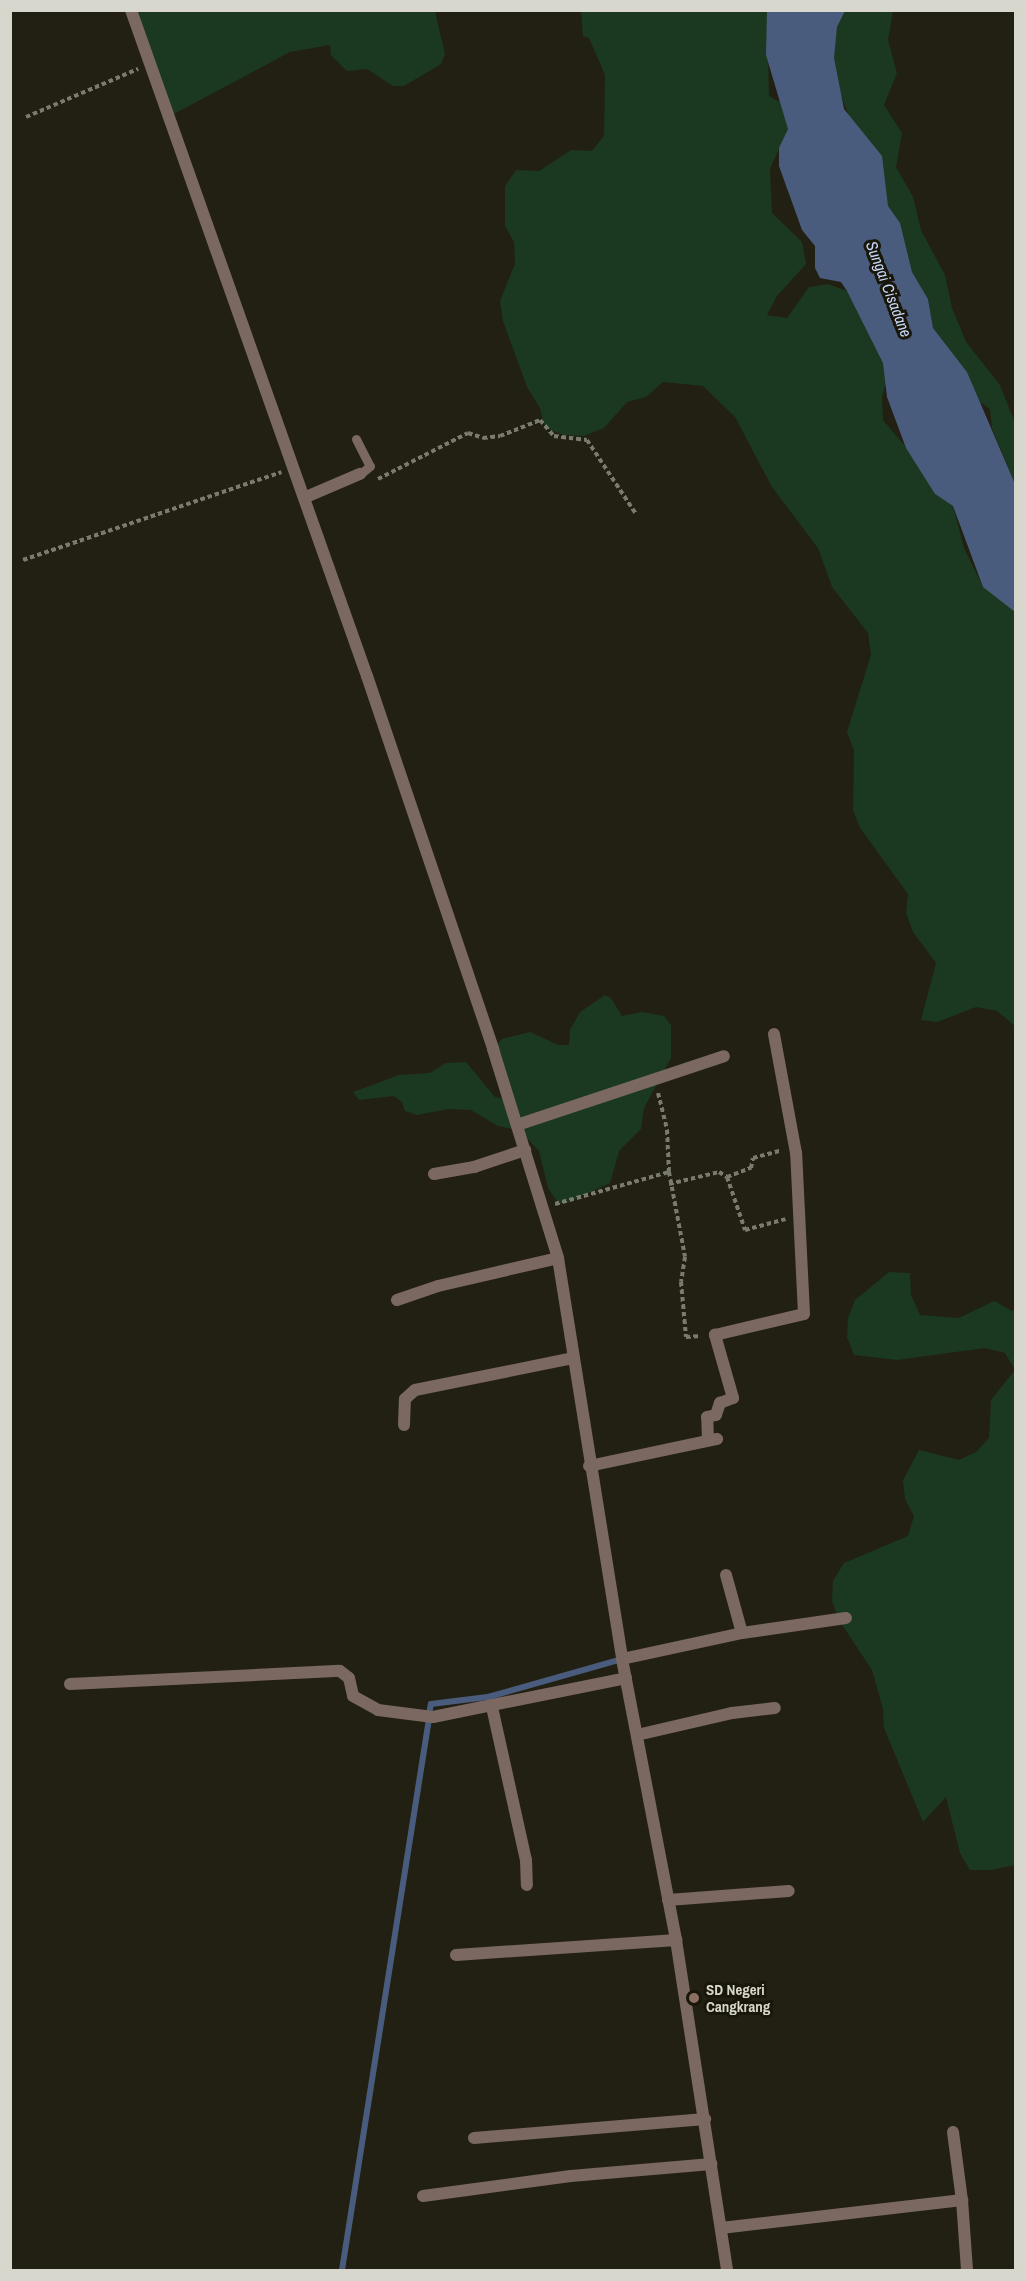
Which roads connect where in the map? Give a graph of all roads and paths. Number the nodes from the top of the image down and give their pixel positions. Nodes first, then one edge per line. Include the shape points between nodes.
1 (131, 10) edge
2 (150, 65) junction
3 (26, 117) dead end
4 (356, 439) dead end
5 (296, 467) junction
6 (360, 474) joint
7 (345, 481) junction
8 (314, 494) junction
9 (636, 514) dead end
10 (23, 560) dead end
11 (774, 1034) dead end
12 (724, 1056) dead end
13 (656, 1081) junction
14 (517, 1125) junction
15 (794, 1147) junction
16 (525, 1150) junction
17 (669, 1172) junction
18 (434, 1174) dead end
19 (728, 1177) junction
20 (669, 1184) junction
21 (542, 1208) junction
22 (801, 1215) junction
23 (558, 1258) junction
24 (397, 1300) dead end
25 (715, 1335) junction
26 (574, 1358) junction
27 (404, 1425) dead end
28 (590, 1466) junction
29 (726, 1575) dead end
30 (846, 1618) dead end
31 (742, 1633) junction
32 (622, 1659) junction
33 (626, 1678) junction
34 (70, 1684) dead end
35 (492, 1707) junction
36 (775, 1708) dead end
37 (637, 1735) junction
38 (527, 1885) dead end
39 (789, 1891) dead end
40 (668, 1900) junction
41 (676, 1940) junction
42 (456, 1955) dead end
43 (705, 2119) junction
44 (953, 2132) dead end
45 (474, 2138) dead end
46 (711, 2164) junction
47 (423, 2196) dead end
48 (962, 2200) junction
49 (721, 2228) junction
50 (727, 2271) edge
51 (967, 2271) edge

1 - 2 street
2 - 3 path
2 - 5 street
4 - 6 lane via 370,466
5 - 8 street
5 - 10 path
6 - 7 street
7 - 8 street
7 - 9 path via 360,487 367,485 468,433 483,438 500,436 540,420 554,436 587,440
8 - 14 street
11 - 15 street
12 - 13 street
13 - 14 street
13 - 17 path via 667,1130
14 - 16 street
15 - 19 path via 753,1158 751,1168
15 - 22 street
16 - 18 street via 474,1167
16 - 21 street
17 - 20 path
17 - 21 path
19 - 20 path via 719,1172
19 - 22 path via 745,1230
20 - 25 path via 685,1257 681,1282 686,1338
21 - 23 street
22 - 25 street via 804,1314
23 - 24 street via 438,1286
23 - 26 street
25 - 28 street via 733,1398 720,1403 716,1415 707,1418 712,1439
26 - 27 street via 415,1390 405,1399
26 - 28 street
28 - 32 street
29 - 31 street
30 - 31 street
31 - 32 street
32 - 33 street
33 - 35 street
33 - 37 street
34 - 35 street via 340,1671 349,1678 353,1696 378,1710 433,1717
35 - 38 street via 526,1860
36 - 37 street via 732,1713
37 - 40 street
39 - 40 street
40 - 41 street
41 - 42 street
41 - 43 street
43 - 45 street
43 - 46 street
44 - 48 street
46 - 47 street via 571,2176
46 - 49 street
48 - 49 street
48 - 51 street
49 - 50 street

